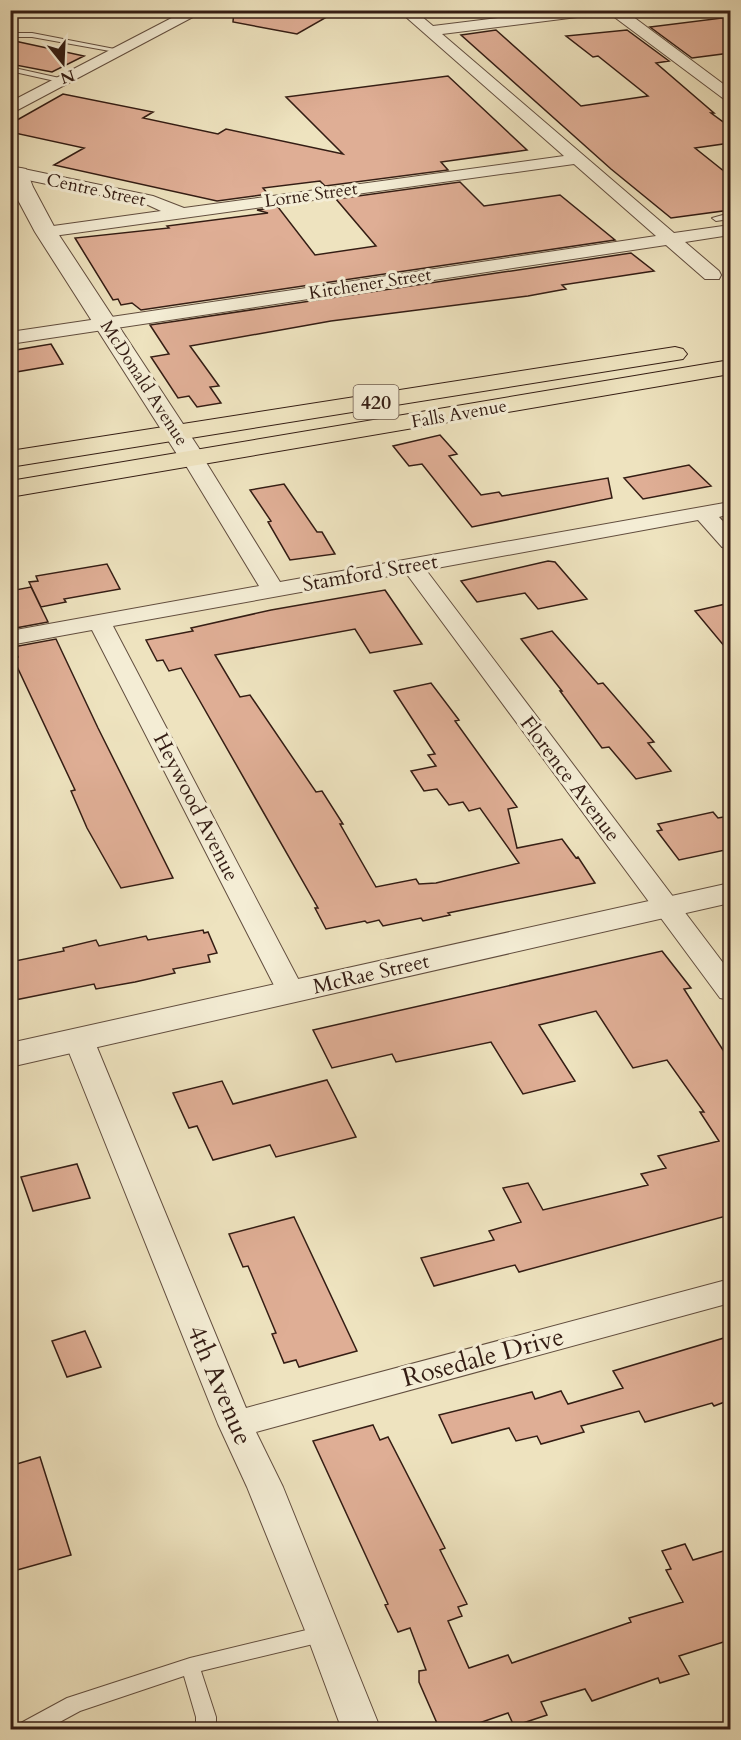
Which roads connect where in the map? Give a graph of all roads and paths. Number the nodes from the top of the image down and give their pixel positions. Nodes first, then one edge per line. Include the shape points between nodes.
1 (199, 10) edge
2 (405, 10) edge
3 (605, 10) edge
4 (614, 10) edge
5 (429, 31) junction
6 (10, 35) edge
7 (121, 51) junction
8 (10, 69) edge
9 (64, 81) junction
10 (730, 96) edge
11 (10, 109) edge
12 (576, 159) junction
13 (15, 173) edge
14 (181, 213) junction
15 (730, 216) edge
16 (716, 218) dead end
17 (730, 230) edge
18 (46, 232) junction
19 (670, 239) junction
20 (712, 275) dead end
21 (106, 324) junction
22 (10, 338) edge
23 (730, 345) edge
24 (730, 367) edge
25 (176, 434) junction
26 (10, 459) edge
27 (193, 459) junction
28 (10, 489) edge
29 (730, 508) edge
30 (703, 513) junction
31 (730, 542) edge
32 (412, 566) junction
33 (274, 591) junction
34 (100, 623) junction
35 (10, 639) edge
36 (730, 893) edge
37 (668, 907) junction
38 (730, 990) edge
39 (291, 992) junction
40 (79, 1040) junction
41 (10, 1055) edge
42 (730, 1291) edge
43 (235, 1424) junction
44 (325, 1634) junction
45 (190, 1666) junction
46 (26, 1730) edge
47 (206, 1730) edge
48 (362, 1730) edge

1 - 7 street
2 - 5 street
3 - 5 street
4 - 10 street
5 - 12 street
6 - 7 lane via 32,35
7 - 9 street
8 - 9 lane
9 - 11 street
12 - 14 street, Lorne Street
12 - 19 street
13 - 14 street, Centre Street via 153,201
13 - 18 street, McDonald Avenue
14 - 18 street, Lorne Street
15 - 16 lane
17 - 19 street, Kitchener Street
18 - 21 street, McDonald Avenue
19 - 20 street
19 - 21 street, Kitchener Street
21 - 22 street, Kitchener Street
21 - 25 street, McDonald Avenue
23 - 25 highway, Falls Avenue / 420
24 - 27 highway, Falls Avenue / 420
25 - 26 highway, Falls Avenue / 420
25 - 27 street, McDonald Avenue
27 - 28 highway, Falls Avenue / 420
27 - 33 street, McDonald Avenue
29 - 30 street, Stamford Street
30 - 31 street
30 - 32 street, Stamford Street
32 - 33 street, Stamford Street
32 - 37 street, Florence Avenue
33 - 34 street, Stamford Street
34 - 35 street, Stamford Street
34 - 39 street, Heywood Avenue
36 - 37 street, McRae Street
37 - 38 street, Florence Avenue
37 - 39 street, McRae Street
39 - 40 street, McRae Street
40 - 41 street, McRae Street
40 - 43 street, 4th Avenue
42 - 43 street, Rosedale Drive
43 - 44 street, 4th Avenue
44 - 45 lane
44 - 48 street, 4th Avenue
45 - 46 lane via 74,1704
45 - 47 lane via 206,1717

